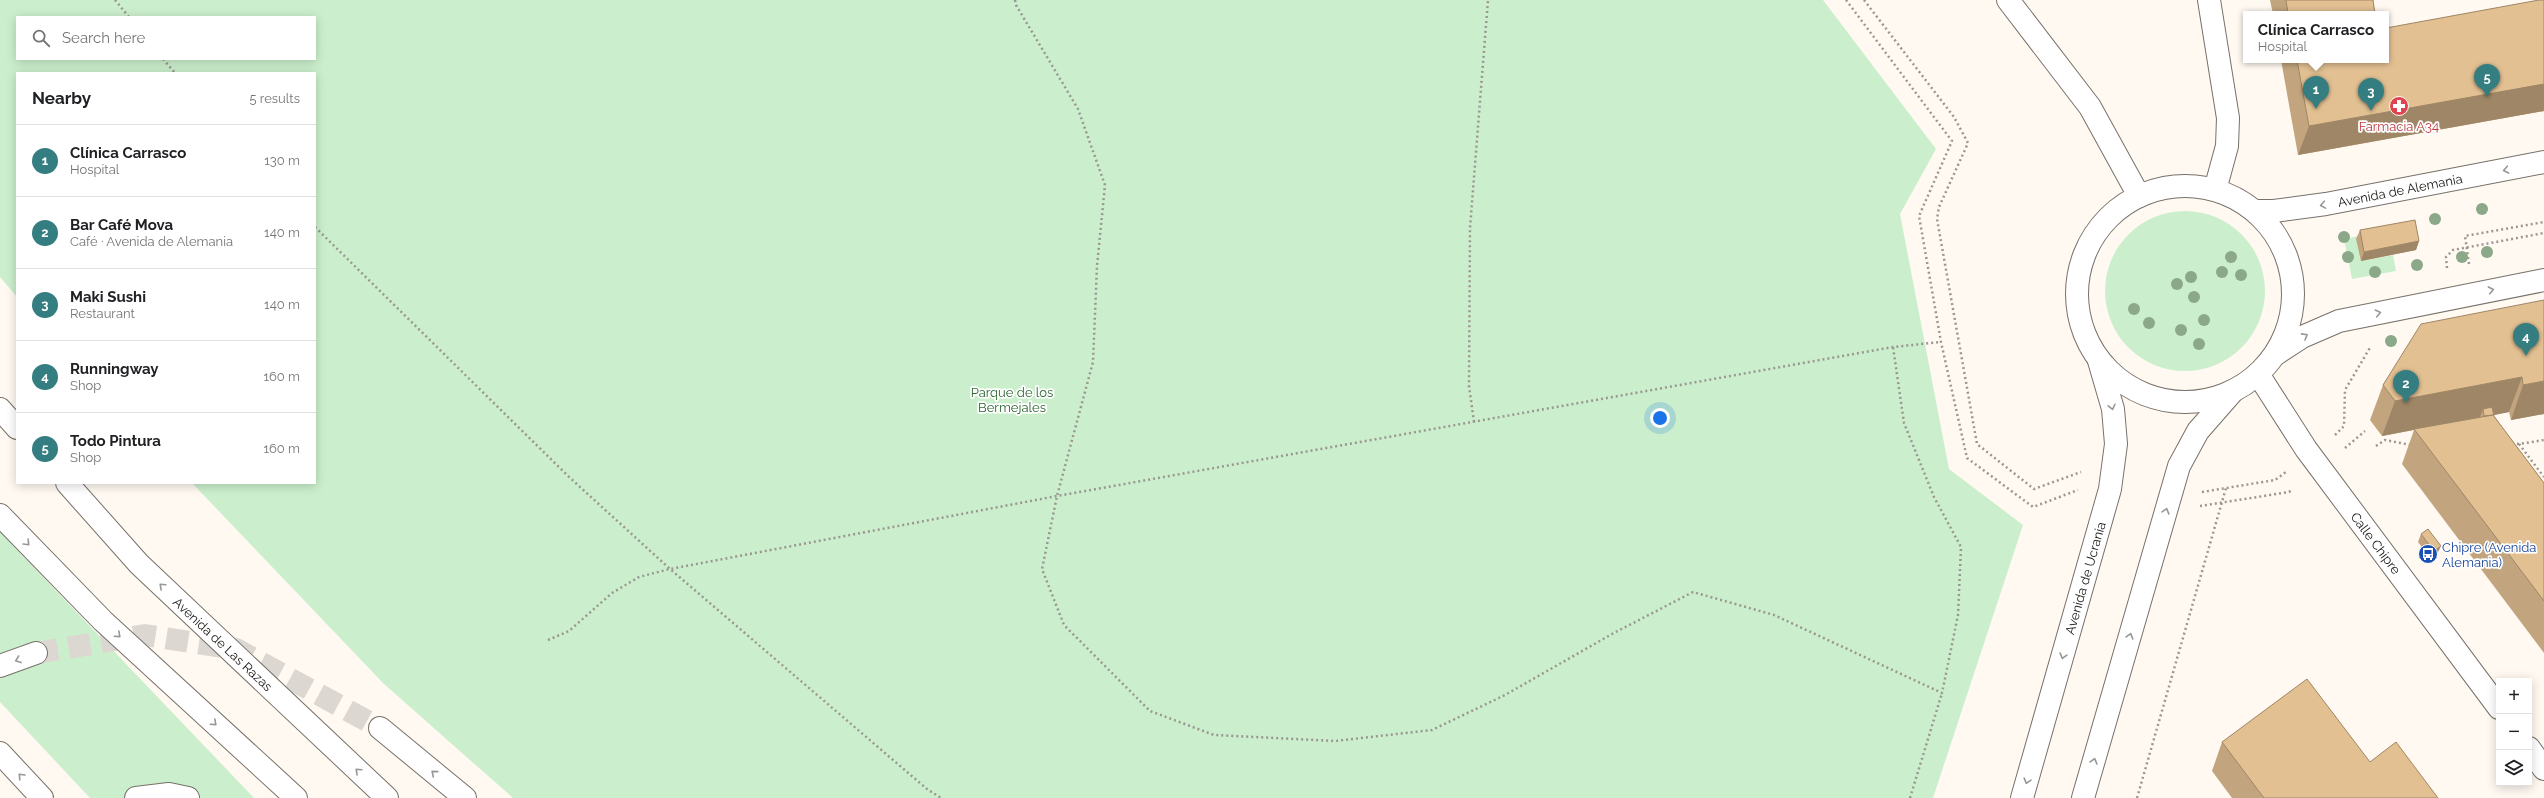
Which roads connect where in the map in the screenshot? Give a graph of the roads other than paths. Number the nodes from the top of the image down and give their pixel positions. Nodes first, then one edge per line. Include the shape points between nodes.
1 (2008, 0) edge
2 (2209, 0) edge
3 (2544, 162) edge
4 (2215, 190) junction
5 (2139, 196) junction
6 (2255, 211) junction
7 (2544, 280) edge
8 (2097, 356) junction
9 (2273, 356) junction
10 (2258, 374) junction
11 (2234, 390) junction
12 (0, 409) edge
13 (16, 427) edge
14 (68, 484) edge
15 (0, 515) edge
16 (36, 653) tunnel mouth
17 (0, 666) edge
18 (2496, 704) edge
19 (380, 728) tunnel mouth
20 (2530, 750) edge
21 (0, 753) edge
22 (2544, 769) edge
23 (42, 798) edge
24 (136, 798) edge
25 (188, 798) edge
26 (296, 798) edge
27 (386, 798) edge
28 (465, 798) edge
29 (2022, 798) edge
30 (2083, 798) edge

1 - 5 main road via 2090,107
2 - 4 main road via 2228,118 2227,146
3 -> 6 main road, Avenida de Alemania via 2312,207
4 - 5 main road via 2176,186
4 - 6 main road via 2243,202
5 - 8 main road via 2119,208 2102,225 2089,244 2080,266 2077,290 2079,313 2085,336
6 - 9 main road via 2271,228 2283,248 2290,269 2293,292 2287,329
9 -> 7 main road via 2302,337 2340,321
8 - 11 main road via 2114,376 2136,390 2160,399 2210,399
8 -> 29 main road, Avenida de Ucrania via 2113,409 2116,444 2113,473
9 - 10 main road
10 - 11 main road
10 - 18 main road, Calle Chipre via 2306,449
30 -> 11 main road via 2172,488 2188,447 2198,431
12 - 13 main road
27 -> 14 main road, Avenida de Las Razas via 140,564
15 -> 26 main road via 103,621
16 -> 17 main road
28 -> 19 main road
20 - 22 main road
23 -> 21 main road
24 - 25 main road via 169,794

